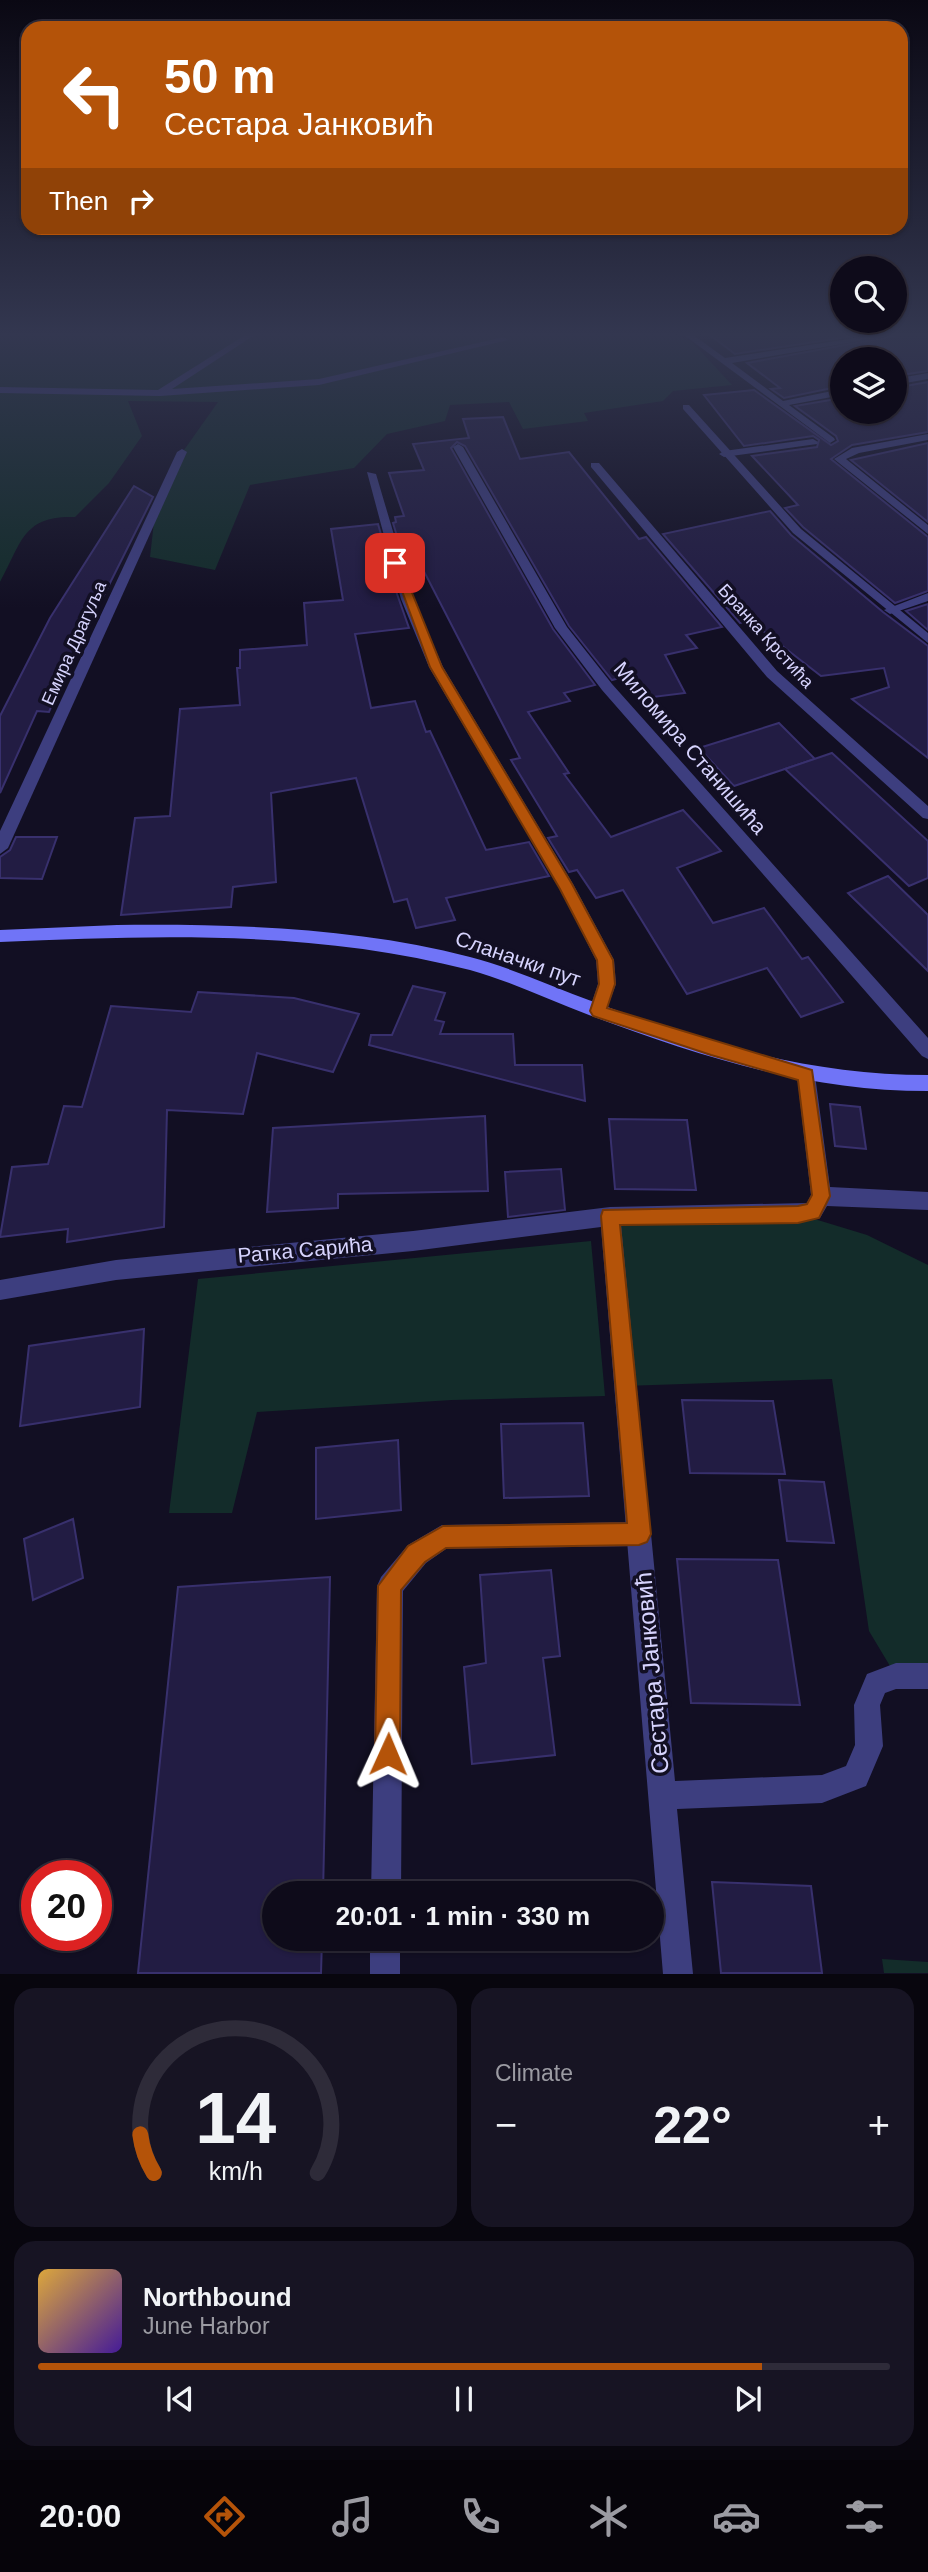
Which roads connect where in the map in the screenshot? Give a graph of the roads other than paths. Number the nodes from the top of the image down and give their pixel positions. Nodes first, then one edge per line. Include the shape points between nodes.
1 (700, 424) edge
2 (808, 424) edge
3 (928, 437) edge
4 (830, 440) dead end
5 (813, 442) dead end
6 (458, 446) dead end
7 (182, 452) dead end
8 (724, 454) junction
9 (595, 465) dead end
10 (371, 474) dead end
11 (928, 531) edge
12 (928, 597) edge
13 (890, 610) junction
14 (928, 639) edge
15 (928, 814) edge
16 (0, 848) edge
17 (0, 936) edge
18 (598, 1011) junction
19 (928, 1051) edge
20 (806, 1075) junction
21 (928, 1083) edge
22 (821, 1196) junction
23 (928, 1201) edge
24 (610, 1216) junction
25 (0, 1290) edge
26 (639, 1534) junction
27 (928, 1676) edge
28 (664, 1796) junction
29 (386, 1881) edge
30 (385, 1951) edge
31 (385, 1973) edge
32 (678, 1973) edge

1 - 8 street
2 - 4 street
3 - 11 street via 856,450 839,459
5 - 8 street
6 - 19 street, Миломира Станишића via 561,628 607,687
7 - 16 street, Емира Драгуља
8 - 13 street via 797,531
9 - 15 street, Бранка Крстића via 772,674
10 - 18 street via 407,599 436,667 605,960 607,984
12 - 13 street
13 - 14 street
17 - 18 street, Сланачки пут via 186,932 371,945 472,964
18 - 20 street, Сланачки пут
20 - 21 street, Сланачки пут
20 - 22 street
22 - 23 street
22 - 24 street, Ратка Сарића via 813,1212 798,1214
24 - 25 street, Ратка Сарића via 413,1241 128,1268
24 - 26 street, Сестара Јанковић
26 - 28 street, Сестара Јанковић
26 - 29 street via 443,1537 416,1554 390,1586
27 - 28 street, Сестара Јанковић via 896,1676 876,1683 867,1705 869,1746 856,1776 822,1789
28 - 32 street, Сестара Јанковић
30 - 31 street

